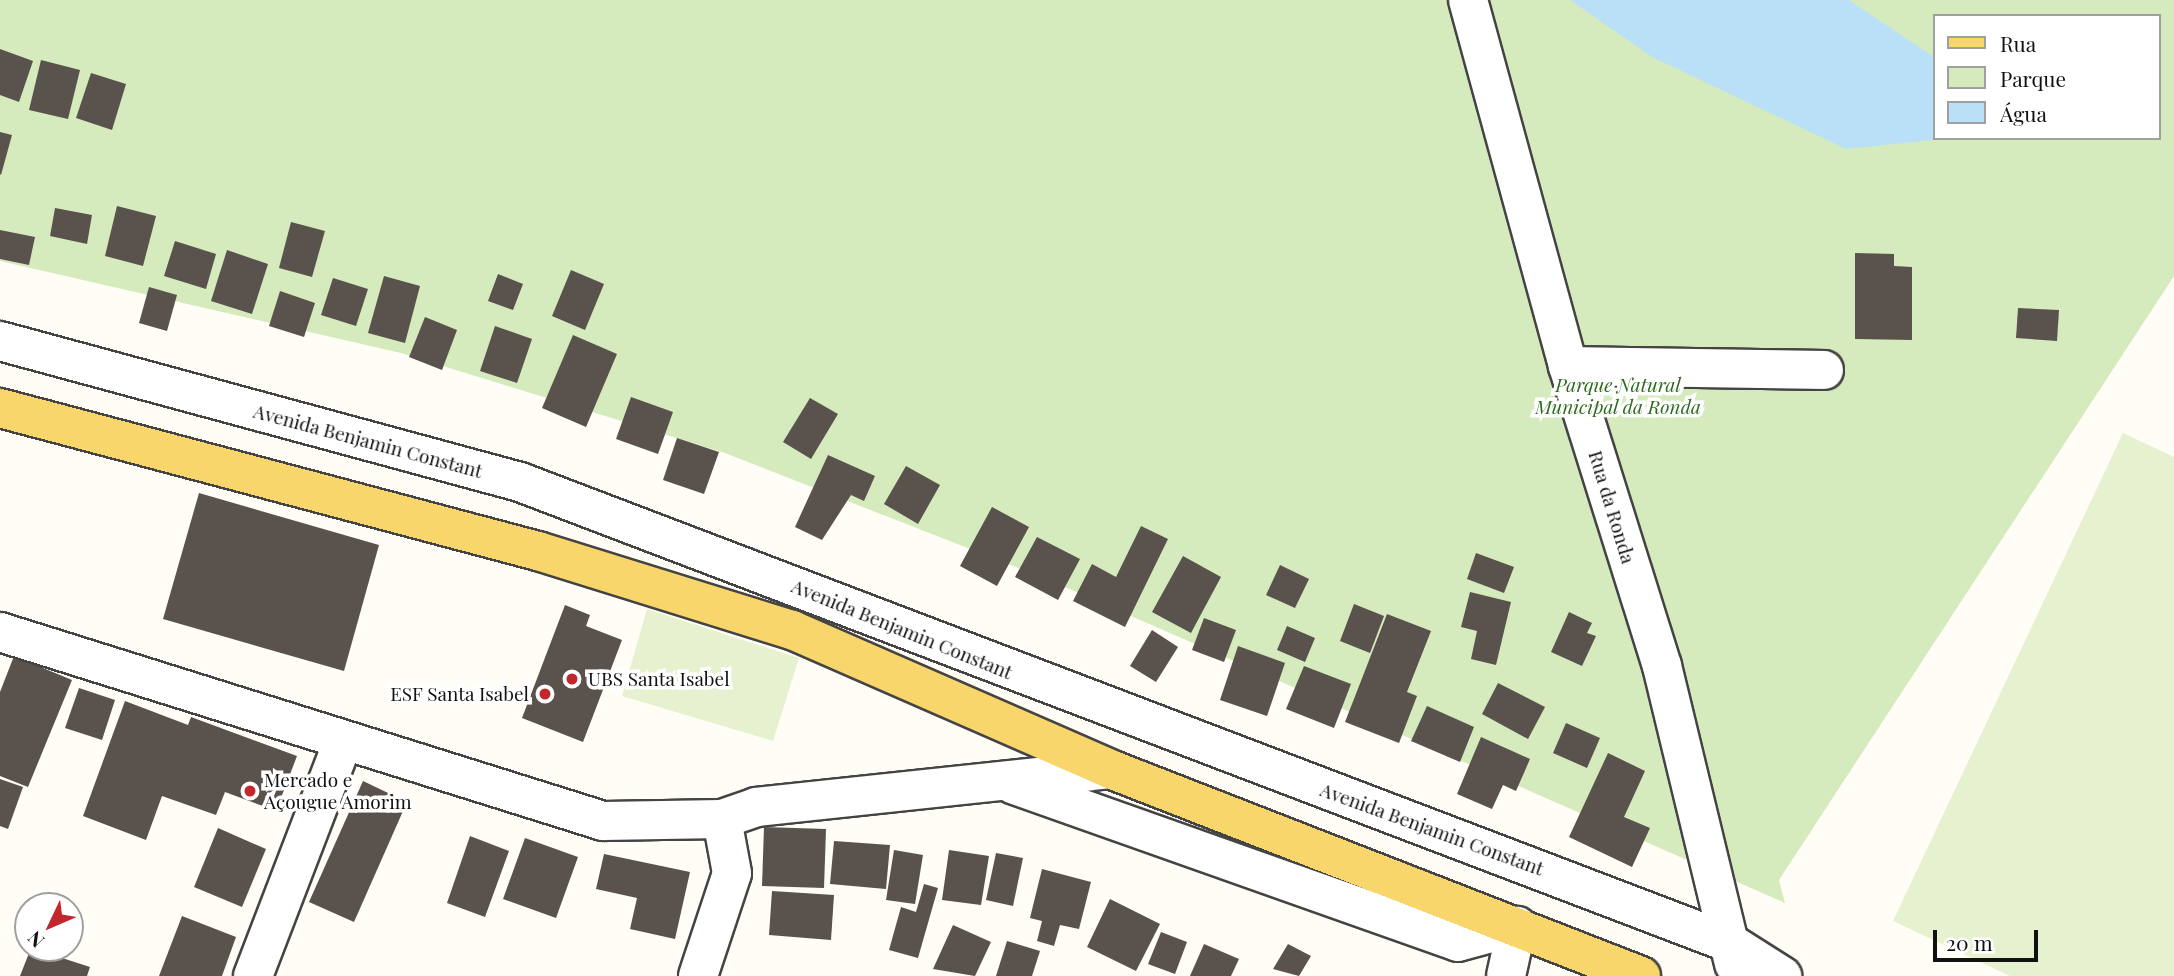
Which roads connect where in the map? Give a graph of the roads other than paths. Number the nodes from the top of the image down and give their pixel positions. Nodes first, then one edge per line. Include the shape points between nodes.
1 (1468, 0) edge
2 (0, 341) edge
3 (1568, 366) junction
4 (1824, 370) dead end
5 (0, 408) edge
6 (0, 632) edge
7 (343, 741) junction
8 (1110, 769) junction
9 (1000, 780) junction
10 (722, 819) junction
11 (1517, 926) junction
12 (1733, 960) edge
13 (253, 976) edge
14 (698, 976) edge
15 (1506, 976) edge
16 (1641, 976) edge
17 (1782, 976) edge

1 - 3 street, Rua da Ronda
2 - 12 street, Avenida Benjamin Constant via 520,482
3 - 4 street
3 - 12 street, Rua da Ronda via 1662,666
5 - 8 main road via 538,551 792,630
6 - 7 street
7 - 10 street via 603,821
7 - 13 street
8 - 9 street
8 - 11 main road
9 - 10 street via 756,807
9 - 11 street via 1458,942
10 - 14 street via 732,873
11 - 15 street
11 - 16 main road
12 - 17 street, Avenida Benjamin Constant

